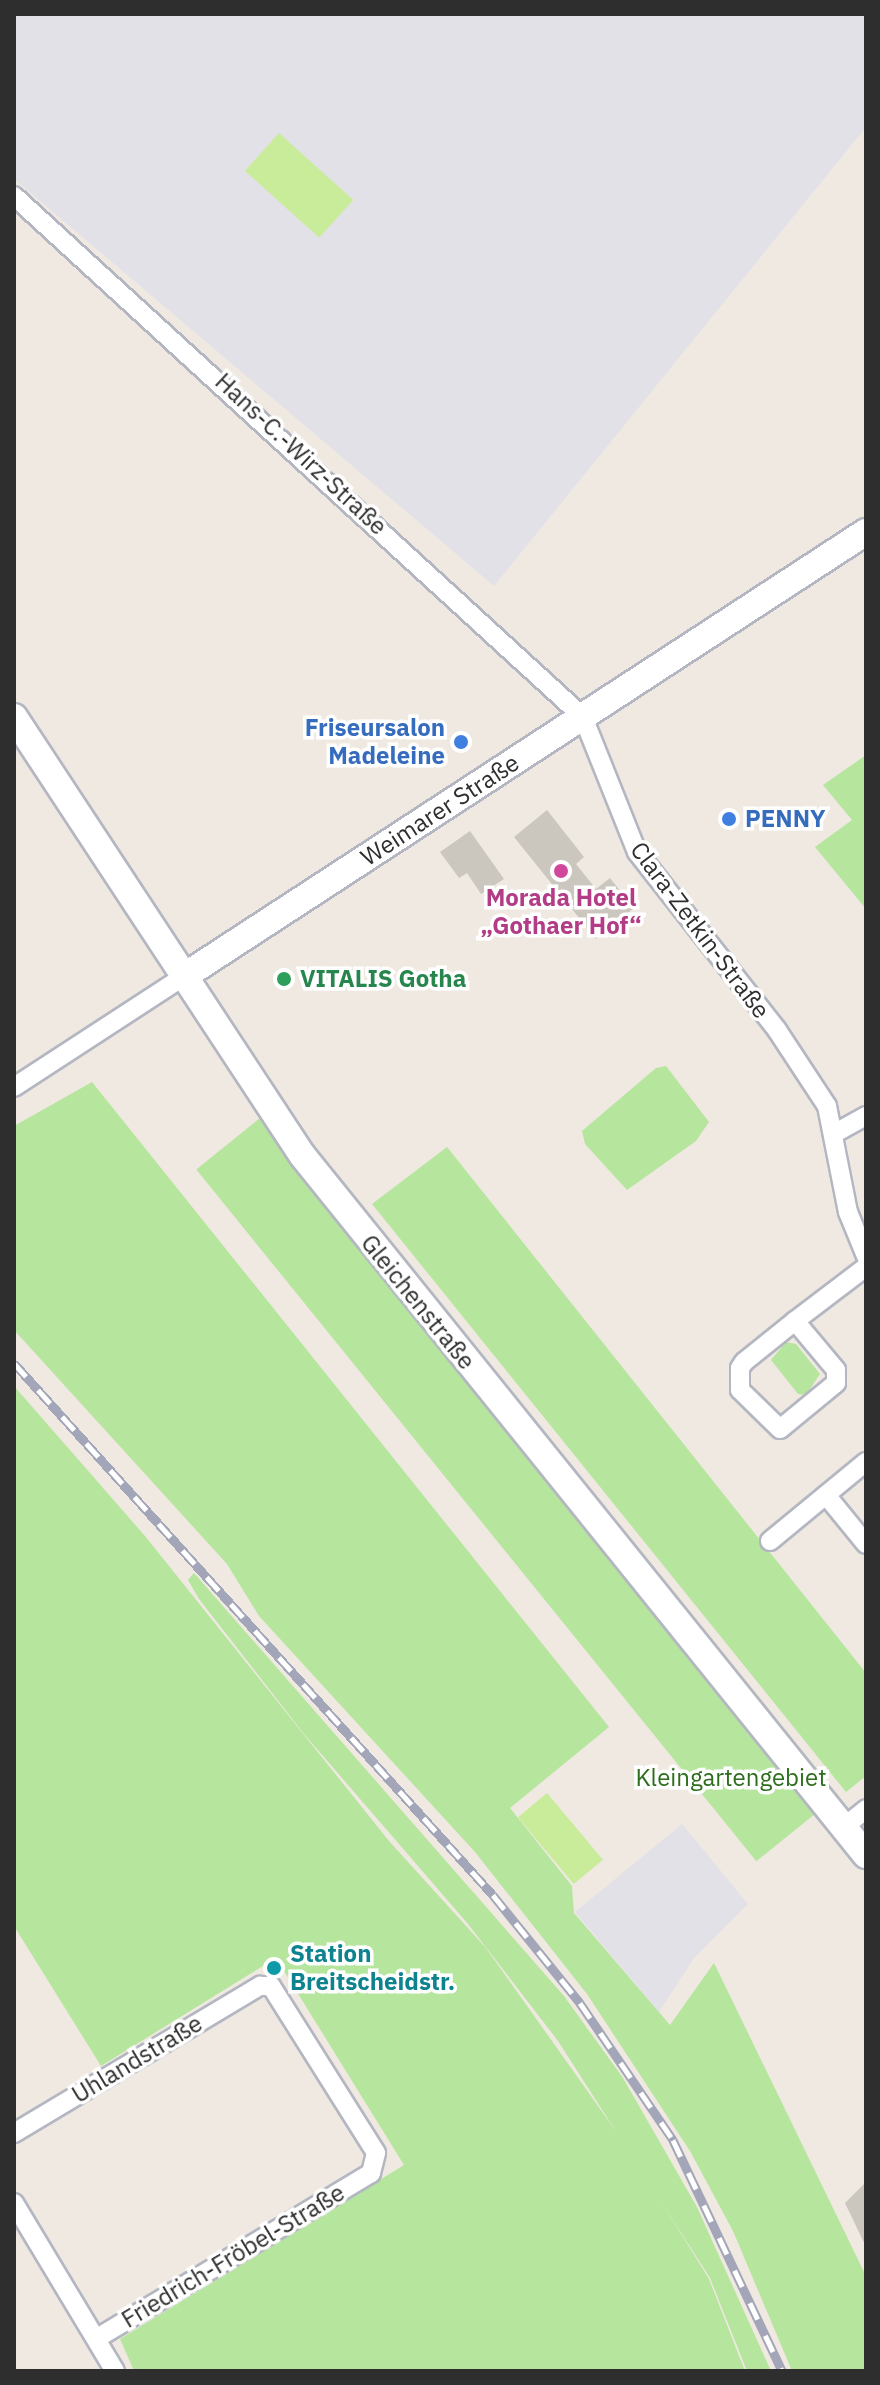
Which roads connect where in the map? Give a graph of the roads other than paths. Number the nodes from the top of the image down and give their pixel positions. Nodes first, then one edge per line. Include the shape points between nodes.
1 (14, 196) edge
2 (866, 532) edge
3 (14, 717) edge
4 (583, 717) junction
5 (183, 977) junction
6 (14, 1087) edge
7 (866, 1116) edge
8 (837, 1132) junction
9 (866, 1256) edge
10 (866, 1267) edge
11 (795, 1321) junction
12 (866, 1462) edge
13 (826, 1495) junction
14 (770, 1541) dead end
15 (866, 1544) edge
16 (866, 1809) edge
17 (844, 1827) junction
18 (866, 1855) edge
19 (14, 2133) edge
20 (371, 2173) joint
21 (14, 2203) edge
22 (96, 2339) junction
23 (115, 2371) edge

1 - 4 street, Hans-C.-Wirz-Straße
2 - 4 street, Weimarer Straße
3 - 5 street, Gleichenstraße
4 - 5 street, Weimarer Straße
4 - 8 street, Clara-Zetkin-Straße via 637,852 777,1030 814,1083
5 - 6 street, Weimarer Straße
5 - 17 street, Gleichenstraße via 347,1215
7 - 8 street
8 - 9 street, Clara-Zetkin-Straße via 848,1212
10 - 11 street
11 - 11 street via 744,1362 738,1376 740,1390 780,1429 836,1383 836,1370
12 - 13 street
13 - 14 street
13 - 15 street
16 - 17 street
17 - 18 street, Gleichenstraße
19 - 20 street, Uhlandstraße via 260,1986 280,1995 376,2153
20 - 22 street, Friedrich-Fröbel-Straße
21 - 22 street
22 - 23 street

